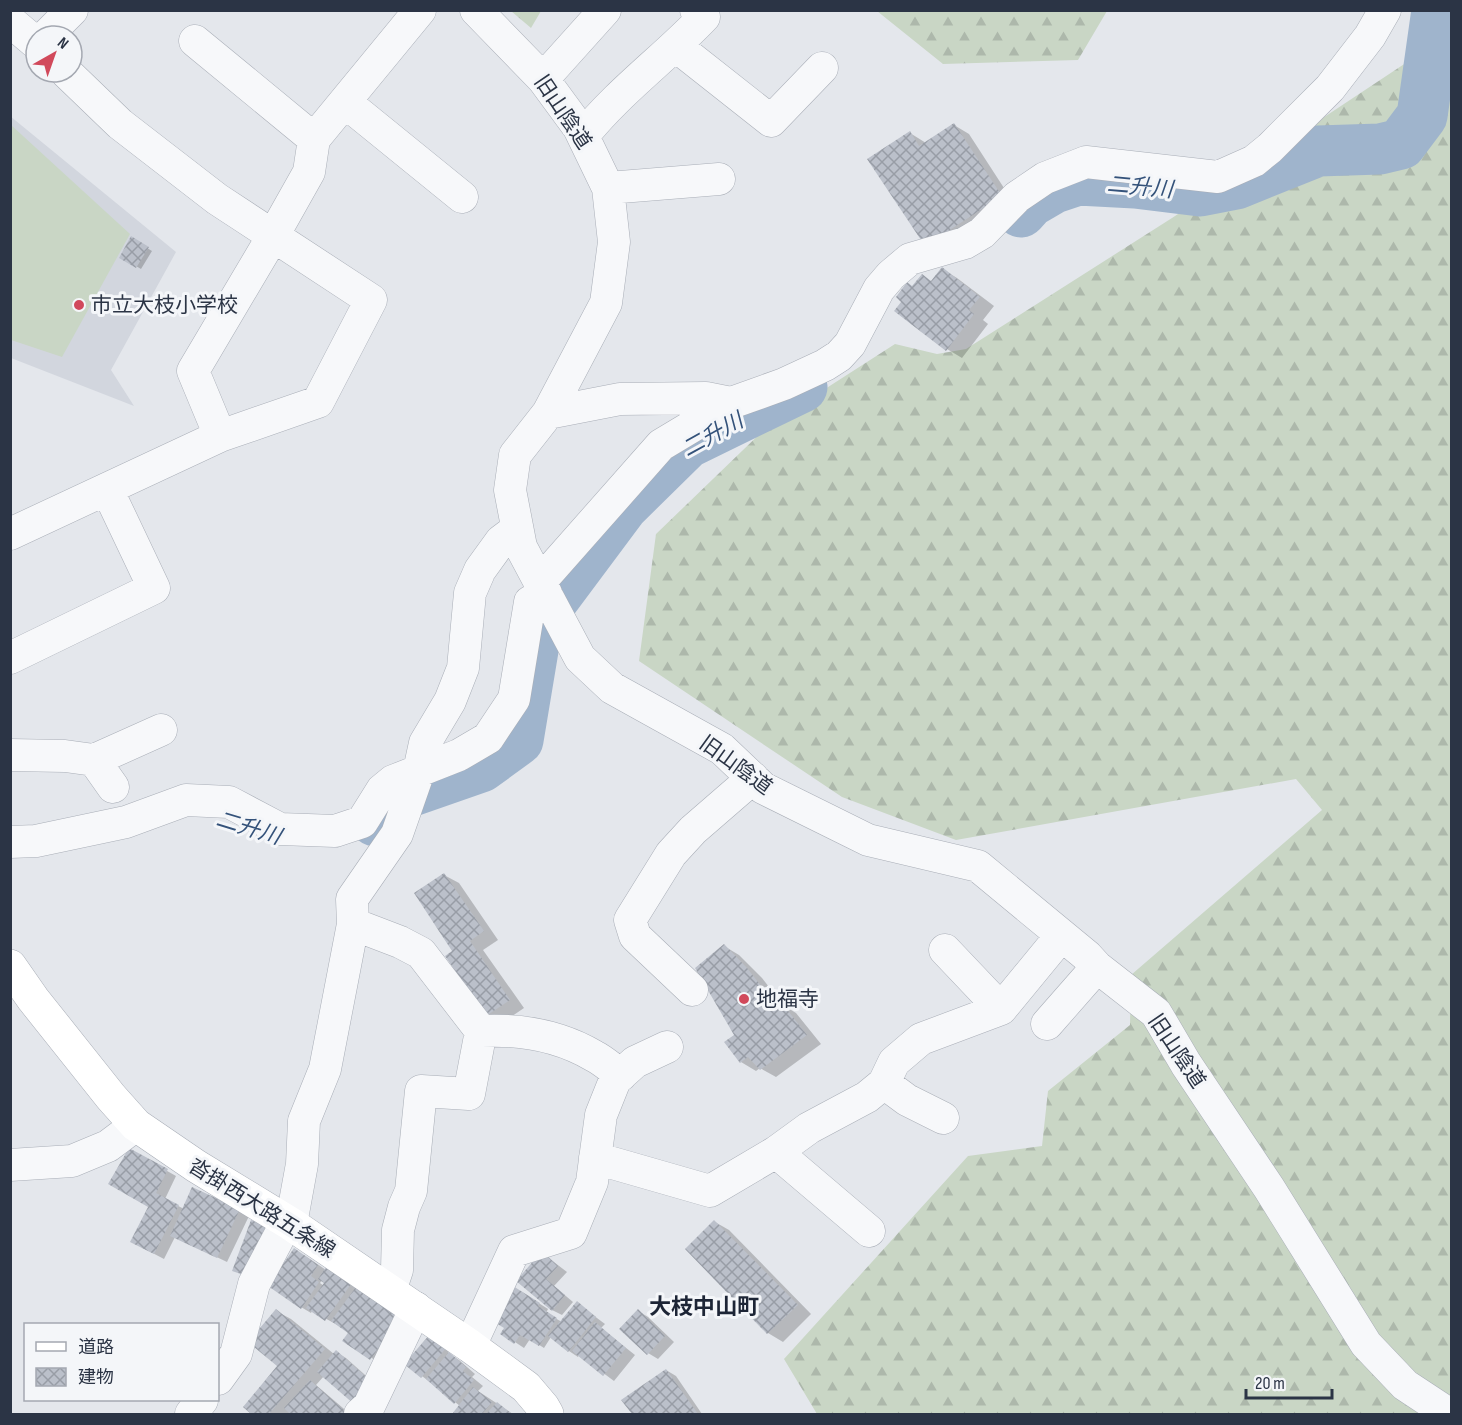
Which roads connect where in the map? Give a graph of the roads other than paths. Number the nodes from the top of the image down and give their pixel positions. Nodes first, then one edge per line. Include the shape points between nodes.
1 (72, 10) edge
2 (420, 10) edge
3 (476, 10) edge
4 (605, 10) edge
5 (696, 10) edge
6 (1385, 10) edge
7 (10, 21) edge
8 (58, 24) edge
9 (24, 33) edge
10 (195, 41) dead end
11 (676, 46) junction
12 (822, 68) dead end
13 (543, 79) junction
14 (78, 84) edge
15 (345, 102) junction
16 (582, 136) junction
17 (314, 139) junction
18 (719, 179) dead end
19 (608, 188) junction
20 (462, 197) dead end
21 (273, 236) junction
22 (731, 403) junction
23 (548, 413) junction
24 (220, 436) junction
25 (107, 489) junction
26 (517, 529) junction
27 (10, 534) edge
28 (543, 587) junction
29 (10, 658) edge
30 (161, 730) dead end
31 (10, 755) edge
32 (94, 760) junction
33 (419, 771) junction
34 (753, 778) junction
35 (113, 787) dead end
36 (10, 842) edge
37 (353, 924) junction
38 (1061, 936) junction
39 (945, 950) dead end
40 (10, 966) edge
41 (1096, 967) junction
42 (692, 990) dead end
43 (1001, 1010) junction
44 (1047, 1024) dead end
45 (481, 1031) junction
46 (667, 1047) dead end
47 (621, 1075) junction
48 (884, 1083) junction
49 (943, 1118) dead end
50 (136, 1125) junction
51 (776, 1152) junction
52 (596, 1158) junction
53 (10, 1164) edge
54 (291, 1224) junction
55 (869, 1231) dead end
56 (403, 1299) junction
57 (470, 1346) junction
58 (219, 1378) edge
59 (201, 1401) edge
60 (191, 1414) edge
61 (360, 1414) edge
62 (548, 1414) edge
63 (1449, 1414) edge

1 - 8 street
2 - 15 street
3 - 13 street, 旧山陰道
4 - 13 street
5 - 11 street via 704,17
6 - 22 street via 1330,87 1254,161 1218,177 1086,162 1045,178 1017,197 982,233 965,243 910,259 891,275 839,356 784,384
7 - 9 street
10 - 17 street
11 - 12 street via 771,120
11 - 16 street
13 - 16 street, 旧山陰道
14 - 21 street via 120,124 217,199
15 - 17 street
15 - 20 street
16 - 19 street, 旧山陰道
17 - 21 street via 309,172
18 - 19 street
19 - 23 street, 旧山陰道 via 614,242 606,303
21 - 24 street via 193,371
21 - 24 street via 371,300 318,402
22 - 23 street via 706,398 620,399
22 - 28 street via 661,445
23 - 26 street, 旧山陰道 via 515,455 510,490
24 - 25 street
25 - 27 street
25 - 29 street via 154,588
26 - 28 street, 旧山陰道 via 521,547
26 - 33 street via 501,541 480,570 470,593 463,669 450,701 425,743
28 - 33 street via 530,602 514,699 501,720 488,738
28 - 34 street, 旧山陰道 via 580,657 612,688 722,749
30 - 32 street
31 - 32 street
32 - 35 street
33 - 36 street via 382,790 362,822 334,831 280,829 229,802 186,800 126,822 36,841
33 - 37 street via 397,834 352,899
34 - 38 street, 旧山陰道 via 763,788 868,840 978,867
34 - 42 street via 671,854 630,920 635,936
37 - 45 street via 421,953
37 - 54 street via 325,1069 304,1121 302,1164
38 - 41 street, 旧山陰道
38 - 43 street
39 - 43 street
40 - 50 main road, 沓掛西大路五条線
41 - 44 street
41 - 63 street, 旧山陰道 via 1156,1014 1366,1344 1405,1385
43 - 48 street via 921,1040 894,1062
45 - 47 street via 531,1033 561,1041 595,1056
45 - 56 street via 469,1094 421,1091 411,1191 398,1230 397,1270
46 - 47 street via 635,1062
47 - 52 street via 615,1080 601,1115
48 - 49 street
48 - 51 street
50 - 53 street via 108,1146 72,1161
50 - 54 main road, 沓掛西大路五条線
51 - 52 street via 710,1191
51 - 55 street
52 - 57 street via 592,1182 571,1233 514,1251
54 - 56 main road, 沓掛西大路五条線
54 - 58 street via 281,1233 254,1284 236,1354
56 - 57 main road, 沓掛西大路五条線
56 - 61 street via 369,1406
57 - 62 main road, 沓掛西大路五条線 via 526,1387
59 - 60 street

